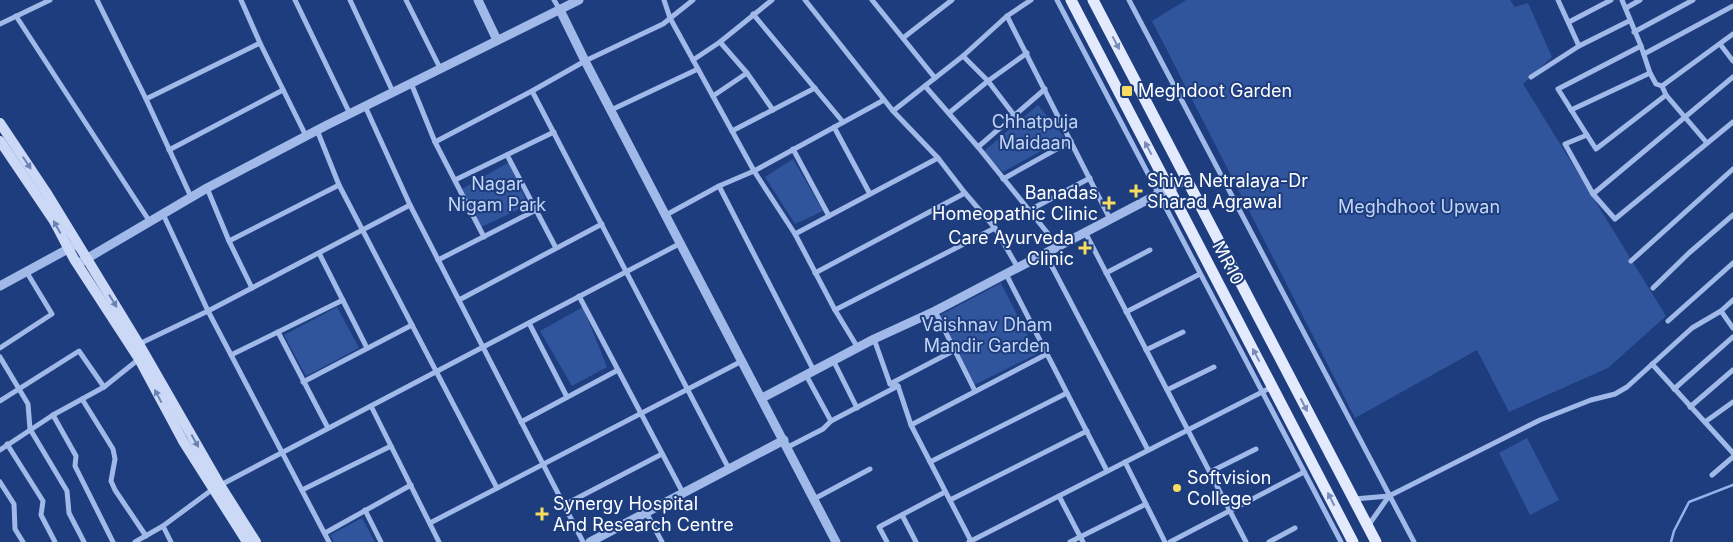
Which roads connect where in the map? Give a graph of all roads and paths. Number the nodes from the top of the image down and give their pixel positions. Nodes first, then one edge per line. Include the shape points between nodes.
1 (50, 0) edge
2 (97, 0) edge
3 (241, 0) edge
4 (295, 0) edge
5 (350, 0) edge
6 (406, 0) edge
7 (478, 0) edge
8 (554, 0) edge
9 (578, 0) edge
10 (664, 0) edge
11 (693, 0) edge
12 (772, 0) edge
13 (805, 0) edge
14 (872, 0) edge
15 (952, 0) edge
16 (1031, 0) edge
17 (1057, 0) edge
18 (1071, 0) edge
19 (1093, 0) edge
20 (1129, 0) edge
21 (1558, 0) edge
22 (1612, 0) edge
23 (1622, 0) edge
24 (1640, 0) edge
25 (1692, 0) edge
26 (1733, 6) edge
27 (1626, 8) junction
28 (560, 10) junction
29 (753, 14) junction
30 (16, 16) junction
31 (1007, 16) junction
32 (670, 18) junction
33 (1630, 21) junction
34 (1570, 22) junction
35 (0, 24) edge
36 (1634, 32) junction
37 (1733, 34) edge
38 (903, 38) junction
39 (497, 40) junction
40 (720, 42) junction
41 (260, 43) junction
42 (1720, 44) junction
43 (1579, 46) junction
44 (1641, 46) junction
45 (1027, 52) junction
46 (1644, 54) junction
47 (963, 56) junction
48 (693, 60) junction
49 (1733, 60) edge
50 (585, 61) junction
51 (440, 68) junction
52 (698, 69) junction
53 (746, 73) junction
54 (1650, 73) junction
55 (1531, 77) dead end
56 (1733, 77) edge
57 (935, 78) junction
58 (988, 81) junction
59 (411, 83) junction
60 (925, 86) junction
61 (1662, 86) junction
62 (815, 88) junction
63 (1045, 89) junction
64 (283, 90) junction
65 (532, 91) junction
66 (393, 92) junction
67 (1666, 95) junction
68 (713, 96) junction
69 (146, 99) junction
70 (884, 100) junction
71 (365, 106) junction
72 (611, 110) junction
73 (773, 110) junction
74 (1571, 110) junction
75 (893, 111) junction
76 (949, 113) junction
77 (350, 114) junction
78 (1014, 115) junction
79 (1685, 118) junction
80 (843, 122) junction
81 (1733, 122) edge
82 (0, 123) edge
83 (834, 127) junction
84 (317, 130) junction
85 (732, 131) junction
86 (554, 132) junction
87 (1586, 134) junction
88 (306, 136) junction
89 (0, 140) edge
90 (1071, 141) junction
91 (435, 142) junction
92 (1707, 143) junction
93 (978, 147) junction
94 (793, 149) junction
95 (169, 150) junction
96 (507, 155) junction
97 (938, 158) junction
98 (1733, 169) edge
99 (754, 171) junction
100 (1090, 178) junction
101 (1003, 179) junction
102 (1187, 179) junction
103 (455, 180) junction
104 (340, 185) junction
105 (719, 186) junction
106 (208, 188) junction
107 (1164, 191) junction
108 (964, 193) junction
109 (870, 194) junction
110 (1593, 194) junction
111 (191, 197) junction
112 (410, 206) junction
113 (536, 210) junction
114 (1028, 211) junction
115 (163, 214) junction
116 (1733, 214) edge
117 (666, 215) junction
118 (829, 216) junction
119 (1110, 219) junction
120 (150, 222) junction
121 (602, 224) junction
122 (995, 228) junction
123 (363, 230) junction
124 (1085, 232) junction
125 (795, 234) junction
126 (484, 237) junction
127 (229, 241) junction
128 (680, 243) junction
129 (73, 246) junction
130 (1058, 246) junction
131 (556, 248) junction
132 (1150, 250) dead end
133 (319, 253) junction
134 (1045, 253) junction
135 (438, 260) junction
136 (1631, 261) dead end
137 (82, 262) junction
138 (1733, 262) edge
139 (1018, 268) junction
140 (26, 271) junction
141 (626, 271) junction
142 (815, 273) junction
143 (1106, 273) junction
144 (1006, 274) junction
145 (1200, 274) junction
146 (1, 282) edge
147 (252, 288) junction
148 (1653, 288) dead end
149 (579, 296) junction
150 (343, 300) junction
151 (459, 300) junction
152 (1733, 300) edge
153 (835, 310) junction
154 (208, 311) junction
155 (935, 311) junction
156 (1721, 311) junction
157 (1126, 312) junction
158 (1668, 321) dead end
159 (528, 323) junction
160 (412, 325) junction
161 (1733, 328) edge
162 (278, 332) junction
163 (1183, 332) dead end
164 (1733, 337) edge
165 (874, 339) junction
166 (139, 344) junction
167 (483, 347) junction
168 (0, 348) edge
169 (367, 348) junction
170 (858, 348) junction
171 (955, 350) junction
172 (1146, 350) junction
173 (1047, 354) junction
174 (231, 355) junction
175 (0, 357) edge
176 (139, 359) junction
177 (742, 360) junction
178 (834, 360) junction
179 (1652, 364) junction
180 (1214, 367) dead end
181 (618, 370) junction
182 (1733, 370) edge
183 (436, 372) junction
184 (810, 373) junction
185 (303, 382) junction
186 (890, 384) junction
187 (898, 386) junction
188 (104, 387) junction
189 (20, 389) junction
190 (688, 389) junction
191 (1267, 389) junction
192 (1674, 389) junction
193 (1167, 390) junction
194 (976, 391) junction
195 (1067, 393) junction
196 (568, 397) junction
197 (762, 398) junction
198 (82, 399) junction
199 (0, 401) edge
200 (1733, 402) edge
201 (371, 406) junction
202 (1690, 407) junction
203 (857, 408) junction
204 (641, 413) junction
205 (53, 415) junction
206 (831, 421) junction
207 (521, 422) junction
208 (1705, 422) junction
209 (911, 425) junction
210 (328, 428) junction
211 (30, 429) junction
212 (1087, 430) junction
213 (1188, 430) junction
214 (786, 443) junction
215 (7, 444) junction
216 (391, 446) junction
217 (1731, 446) edge
218 (1256, 449) dead end
219 (0, 450) edge
220 (1148, 450) junction
221 (282, 452) junction
222 (1733, 453) edge
223 (662, 454) junction
224 (1733, 457) edge
225 (930, 462) junction
226 (1125, 462) junction
227 (543, 464) junction
228 (729, 469) junction
229 (870, 469) dead end
230 (1107, 471) junction
231 (1210, 472) junction
232 (1304, 472) junction
233 (1712, 474) dead end
234 (0, 482) edge
235 (411, 485) junction
236 (216, 487) junction
237 (497, 488) junction
238 (302, 490) junction
239 (946, 492) junction
240 (683, 493) junction
241 (1059, 496) junction
242 (1389, 496) junction
243 (814, 499) junction
244 (1353, 499) junction
245 (950, 500) junction
246 (1146, 504) junction
247 (564, 505) junction
248 (365, 510) junction
249 (1230, 511) junction
250 (646, 512) junction
251 (902, 515) junction
252 (430, 523) junction
253 (162, 526) junction
254 (1367, 526) junction
255 (1295, 528) dead end
256 (324, 533) junction
257 (146, 536) junction
258 (1081, 539) edge
259 (23, 542) edge
260 (55, 542) edge
261 (84, 542) edge
262 (113, 542) edge
263 (135, 542) edge
264 (171, 542) edge
265 (247, 542) edge
266 (256, 542) edge
267 (330, 542) edge
268 (381, 542) edge
269 (439, 542) edge
270 (583, 542) edge
271 (590, 542) edge
272 (662, 542) edge
273 (836, 542) edge
274 (887, 542) edge
275 (916, 542) edge
276 (970, 542) edge
277 (1070, 542) edge
278 (1165, 542) edge
279 (1170, 542) edge
280 (1246, 542) edge
281 (1269, 542) edge
282 (1341, 542) edge
283 (1353, 542) edge
284 (1376, 542) edge
285 (1414, 542) edge

1 - 30 street
2 - 69 street
3 - 41 street
4 - 77 street
5 - 66 street
6 - 51 street
7 - 39 street
8 - 28 street
9 - 28 street
10 - 32 street
11 - 32 street
12 - 29 street
13 - 70 street
14 - 38 street
15 - 38 street
16 - 31 street
17 - 107 street
107 -> 18 main road, MR10
19 -> 102 main road, MR10
20 - 242 street
21 - 34 street
22 - 34 street
23 - 27 street
24 - 27 street
25 - 36 street
26 - 46 street
27 - 33 street
28 - 39 street
28 - 50 street
29 - 40 street
29 - 62 street
30 - 35 street
30 - 120 street
31 - 45 street
31 - 47 street
32 - 48 street
32 - 50 street
33 - 36 street
33 - 43 street
34 - 43 street
36 - 44 street
37 - 42 street
38 - 57 street
39 - 51 street
40 - 48 street
40 - 53 street
41 - 64 street
41 - 69 street
42 - 49 street
42 - 61 street
43 - 55 street
44 - 46 street
44 - 74 street via 1558,89
45 - 58 street
45 - 63 street
46 - 54 street
47 - 57 street
47 - 58 street
48 - 52 street
50 - 65 street
50 - 72 street
51 - 59 street
52 - 68 street
52 - 72 street
53 - 68 street
53 - 73 street
54 - 61 street via 1656,84
54 - 74 street
56 - 79 street
57 - 60 street
58 - 76 street
58 - 78 street
59 - 66 street
59 - 91 street
60 - 75 street
60 - 76 street
61 - 67 street
62 - 73 street
62 - 80 street
63 - 78 street
63 - 90 street
64 - 88 street
64 - 95 street
65 - 86 street
65 - 91 street
66 - 71 street
67 - 79 street
67 - 87 street via 1596,149
68 - 85 street
69 - 95 street
70 - 75 street
70 - 80 street
71 - 77 street
71 - 112 street
72 - 117 street
73 - 85 street
74 - 87 street
75 - 97 street
76 - 93 street
77 - 84 street
78 - 93 street
79 - 92 street
79 - 110 street
80 - 83 street
81 - 92 street
82 -> 129 main road via 48,195
83 - 94 street
83 - 109 street
84 - 88 street
84 - 104 street
85 - 99 street
86 - 96 street
86 - 121 street
87 - 110 street via 1565,144
88 - 106 street
129 -> 89 main road
90 - 100 street
90 - 101 street
91 - 103 street
92 - 110 street via 1615,220
93 - 101 street
94 - 99 street
94 - 118 street
95 - 111 street
96 - 103 street
96 - 113 street
97 - 108 street
97 - 109 street
98 - 136 street
99 - 105 street
99 - 125 street
100 - 114 street
100 - 119 street
101 - 114 street
102 - 107 street
102 -> 244 main road, MR10
103 - 126 street
104 - 123 street
104 - 127 street
105 - 117 street
105 - 184 street
106 - 111 street
106 - 127 street
107 - 119 street
107 - 145 street
191 -> 107 main road, MR10
108 - 122 street
108 - 142 street
109 - 118 street
111 - 115 street
112 - 123 street
112 - 135 street
113 - 126 street
113 - 131 street
114 - 130 street
115 - 120 street
115 - 154 street
116 - 148 street
117 - 128 street
118 - 125 street
119 - 124 street
120 - 137 street
121 - 131 street
121 - 141 street
122 - 139 street
122 - 153 street
123 - 133 street
123 - 160 street
124 - 130 street
124 - 143 street
125 - 142 street
126 - 135 street
127 - 147 street
128 - 141 street
128 - 177 street
129 - 137 main road
129 - 140 street
130 - 134 street
131 - 151 street
132 - 143 street
133 - 147 street
133 - 150 street
134 - 139 street
134 - 220 street
135 - 151 street
137 -> 166 main road
137 - 176 main road
138 - 158 street
139 - 144 street
140 - 146 street
140 - 168 street via 52,314
141 - 149 street
141 - 190 street
142 - 153 street
143 - 157 street
144 - 155 street
144 - 173 street
145 - 157 street
145 - 191 street
147 - 154 street
149 - 159 street
149 - 181 street
150 - 162 street
150 - 169 street
151 - 167 street
152 - 156 street
153 - 170 street
154 - 166 street
154 - 174 street
155 - 165 street
155 - 171 street
156 - 161 street
156 - 179 street via 1692,328
157 - 172 street
159 - 167 street
159 - 196 street
160 - 169 street
160 - 183 street
162 - 174 street
162 - 185 street
163 - 172 street
164 - 192 street
165 - 170 street
165 - 186 street
166 -> 236 main road
167 - 183 street
167 - 207 street
169 - 185 street
170 - 178 street
171 - 186 street
171 - 194 street
172 - 193 street
173 - 194 street
173 - 195 street
174 - 221 street
175 - 189 street
176 - 188 street
236 -> 176 main road via 183,441
177 - 190 street
177 - 197 street
178 - 184 street
178 - 203 street
179 - 192 street
179 - 242 street via 1615,394 1540,420
180 - 193 street
181 - 196 street
181 - 204 street
182 - 202 street
183 - 201 street
183 - 237 street
184 - 197 street
184 - 206 street
185 - 210 street
186 - 187 street
187 - 203 street
187 - 209 street
188 - 189 street via 79,351
188 - 198 street
189 - 199 street
189 - 211 street via 28,404
190 - 204 street
190 - 228 street
191 - 213 street
191 - 232 street
283 -> 191 main road, MR10
192 - 202 street
193 - 213 street
194 - 209 street
195 - 212 street
195 - 225 street
196 - 207 street
197 - 214 street
198 - 205 street
198 - 257 street via 112,449 115,459 111,481 115,490
200 - 208 street
201 - 210 street
201 - 216 street
202 - 208 street
203 - 206 street
204 - 223 street
204 - 227 street
205 - 211 street
205 - 262 street via 76,456 75,466
206 - 214 street via 823,429
207 - 227 street
208 - 217 street
209 - 225 street
210 - 221 street
211 - 215 street
211 - 261 street via 67,491 69,513
212 - 230 street
212 - 245 street
213 - 220 street
213 - 231 street
214 - 228 street
214 - 243 street
215 - 219 street
215 - 260 street via 43,501 41,515
216 - 235 street
216 - 238 street
217 - 222 street
218 - 231 street
220 - 226 street
221 - 236 street
221 - 238 street
223 - 240 street
223 - 247 street
224 - 233 street
225 - 239 street
226 - 230 street
226 - 246 street
227 - 237 street
227 - 247 street
228 - 240 street
229 - 243 street
230 - 241 street
231 - 249 street
232 - 249 street
232 - 282 street
234 - 259 street via 14,504 15,529
235 - 248 street
235 - 252 street
236 - 253 street
236 - 265 main road
236 - 266 main road
237 - 252 street
238 - 256 street
239 - 245 street
239 - 251 street
240 - 250 street
241 - 258 street
241 - 276 street
242 - 244 street
242 - 254 street
242 - 285 street
243 - 273 street
244 - 254 main road, MR10
245 - 276 street
246 - 258 street
246 - 278 street
247 - 270 street
248 - 256 street
248 - 268 street
249 - 279 street
249 - 280 street
250 - 271 street
250 - 272 street
251 - 274 street via 879,526
251 - 275 street
252 - 269 street
253 - 257 street
253 - 264 street
254 - 284 main road, MR10
255 - 281 street
256 - 267 street
257 - 263 street
258 - 277 street

